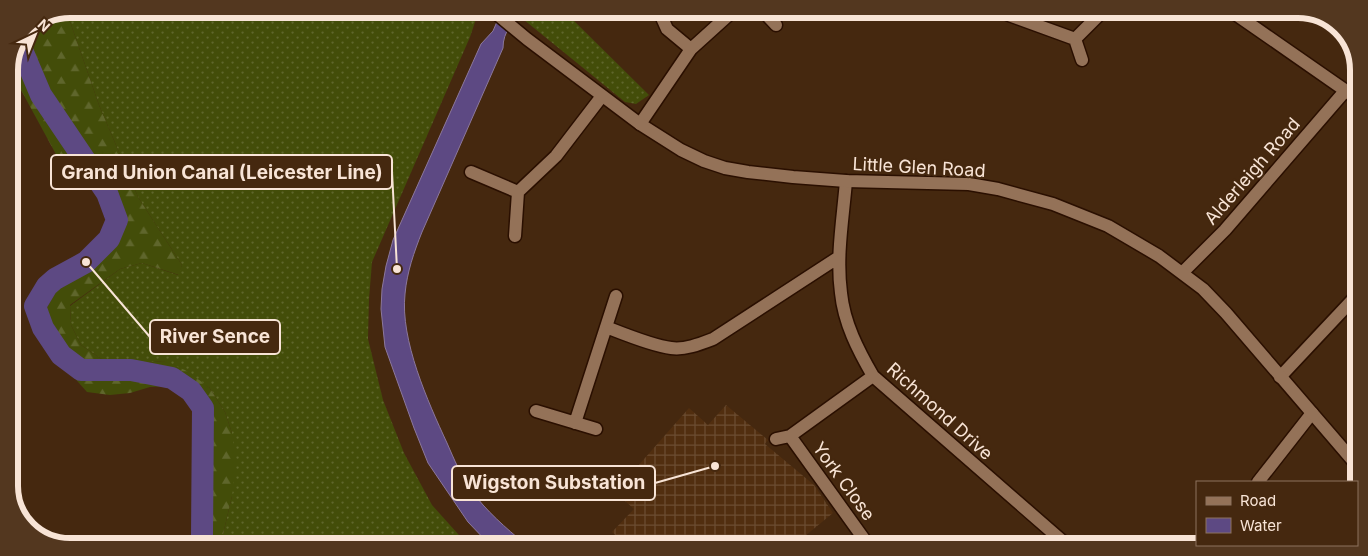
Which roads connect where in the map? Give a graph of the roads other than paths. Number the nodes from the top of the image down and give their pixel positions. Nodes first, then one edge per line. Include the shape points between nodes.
1 (501, 18) edge
2 (662, 18) edge
3 (725, 18) edge
4 (770, 18) edge
5 (1017, 18) edge
6 (1096, 18) edge
7 (1241, 18) edge
8 (776, 25) dead end
9 (1074, 39) junction
10 (690, 49) junction
11 (1082, 60) dead end
12 (1345, 91) junction
13 (1350, 94) edge
14 (602, 96) junction
15 (640, 124) junction
16 (471, 172) dead end
17 (846, 181) junction
18 (518, 192) junction
19 (515, 236) dead end
20 (839, 257) junction
21 (1183, 272) junction
22 (616, 296) dead end
23 (1350, 302) edge
24 (606, 327) junction
25 (872, 376) junction
26 (1280, 377) junction
27 (536, 411) dead end
28 (1312, 413) junction
29 (575, 423) junction
30 (596, 429) dead end
31 (790, 436) junction
32 (776, 439) dead end
33 (1350, 457) edge
34 (1259, 481) edge
35 (864, 538) edge
36 (1059, 538) edge

1 - 14 street, Little Glen Road
2 - 10 street via 667,29
3 - 10 street
4 - 8 street
5 - 9 street
6 - 9 street
7 - 12 street
9 - 11 street
10 - 15 street
12 - 13 street
12 - 21 street, Alderleigh Road via 1225,230
14 - 15 street, Little Glen Road
14 - 18 street via 556,156
15 - 17 street, Little Glen Road via 681,150 725,168
16 - 18 street
17 - 20 street, Richmond Drive
17 - 21 street, Little Glen Road via 969,184 1026,195 1108,226
18 - 19 street
20 - 24 street via 713,339 691,347 670,348
20 - 25 street, Richmond Drive via 844,310 855,344
21 - 26 street, Little Glen Road via 1226,313
22 - 24 street
23 - 26 street
24 - 29 street
25 - 31 street
25 - 36 street, Richmond Drive
26 - 28 street, Little Glen Road
27 - 29 street
28 - 33 street, Little Glen Road
28 - 34 street
29 - 30 street
31 - 32 street
31 - 35 street, York Close

